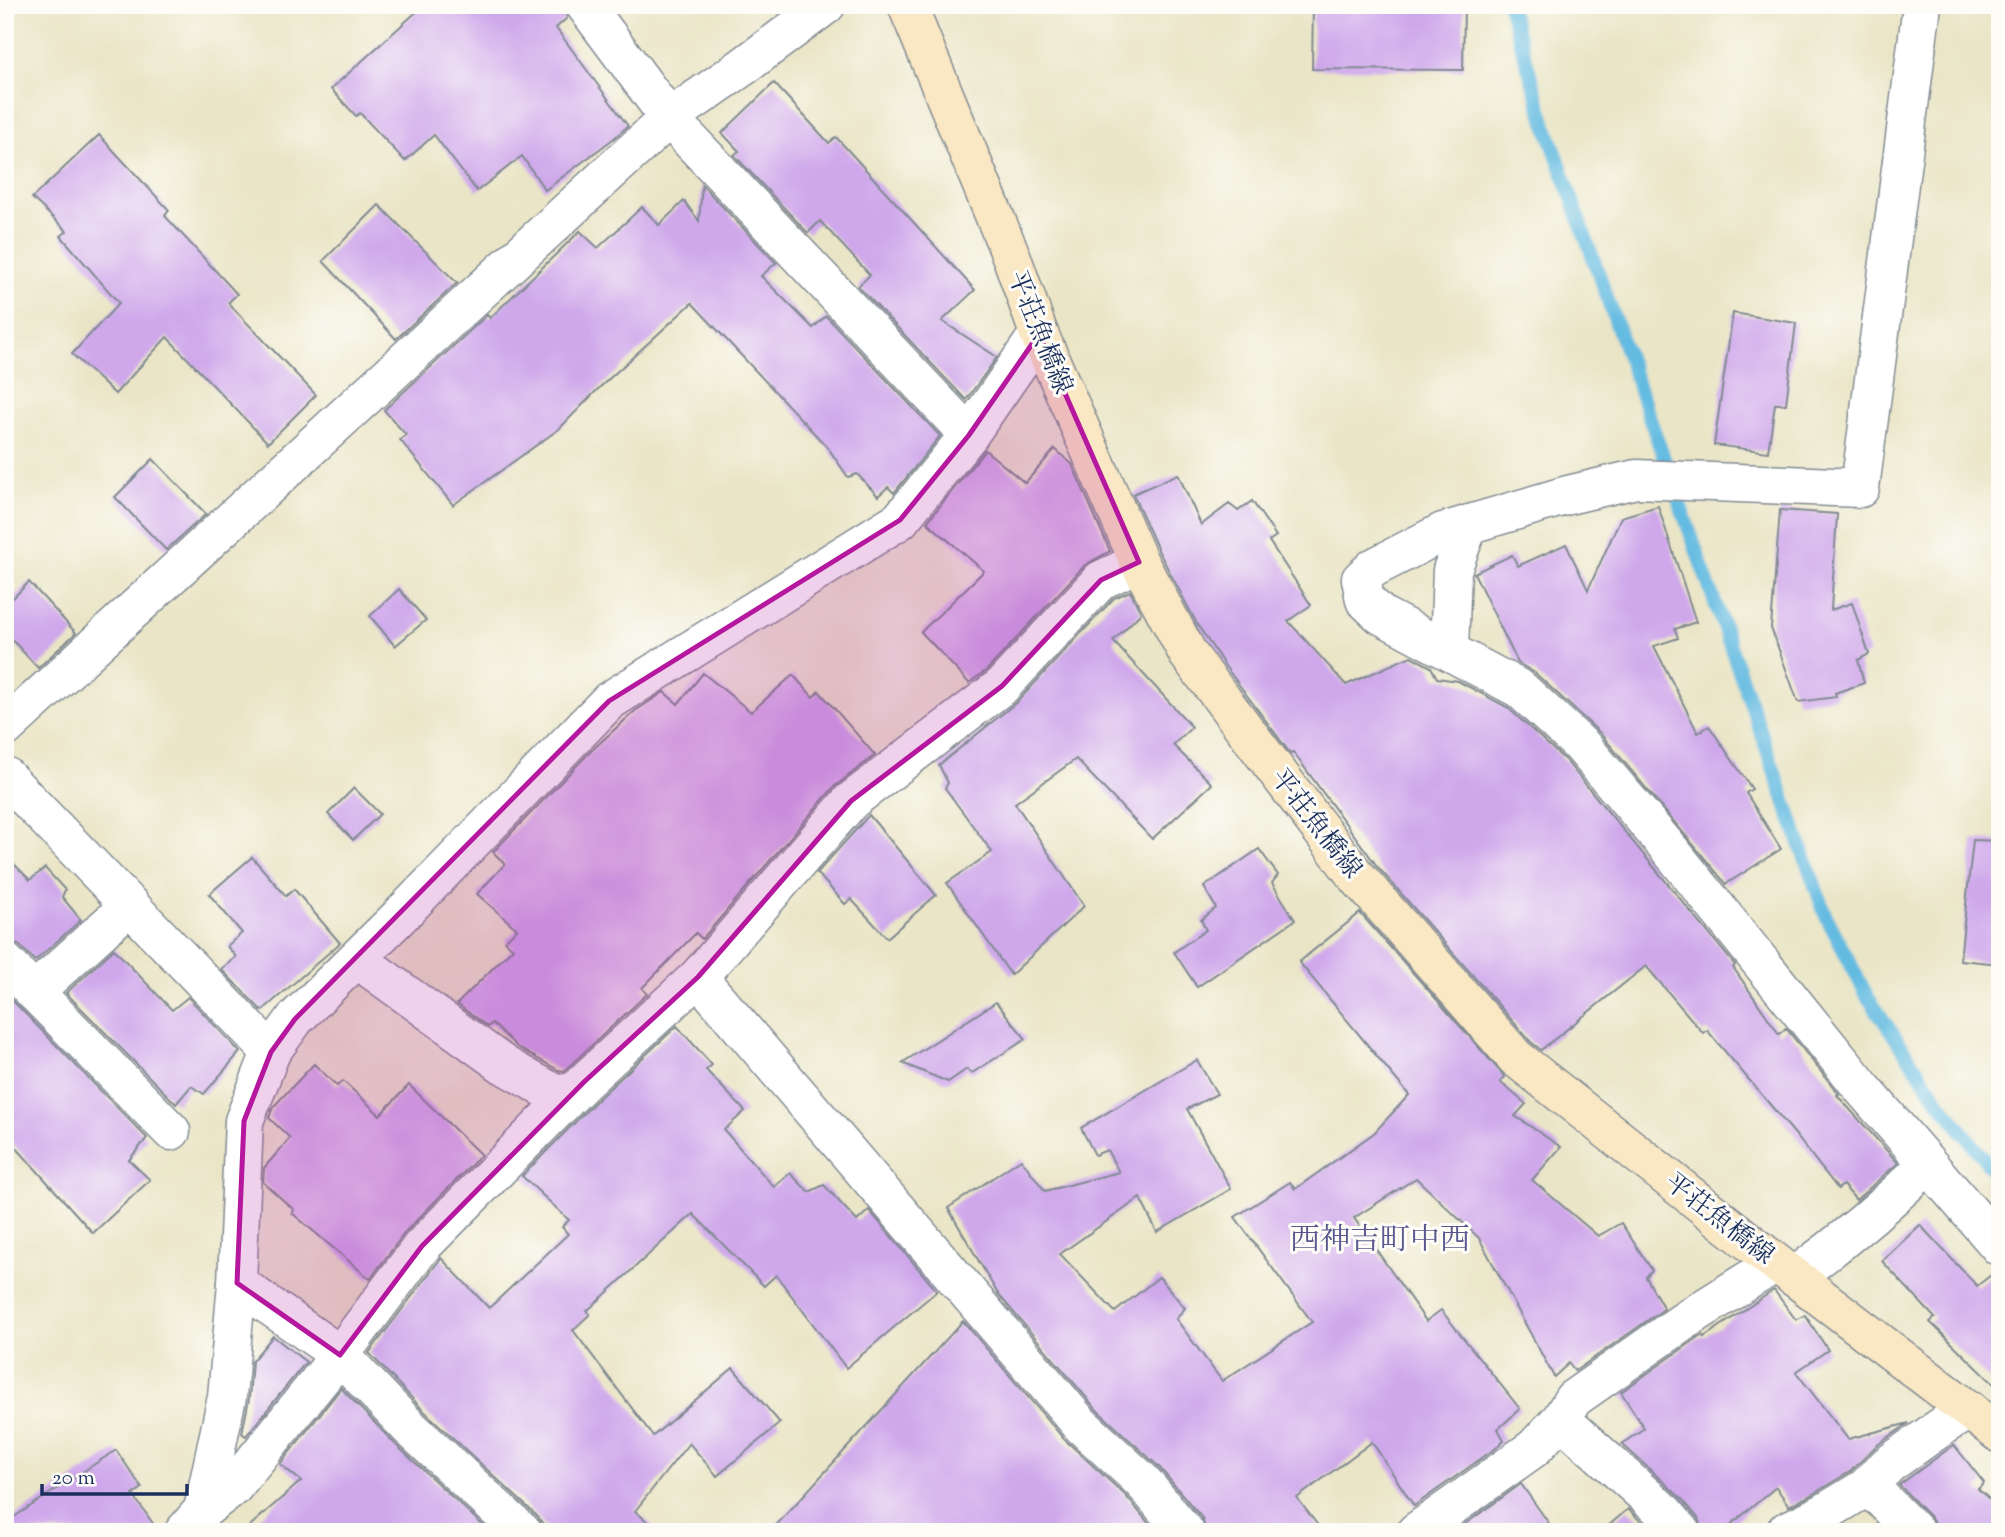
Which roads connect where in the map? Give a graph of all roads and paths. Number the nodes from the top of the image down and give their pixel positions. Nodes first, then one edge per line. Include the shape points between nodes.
1 (585, 5) edge
2 (825, 5) edge
3 (908, 5) edge
4 (1922, 5) edge
5 (669, 118) junction
6 (1039, 334) junction
7 (969, 435) junction
8 (1469, 524) junction
9 (1139, 562) junction
10 (1449, 650) junction
11 (5, 728) edge
12 (5, 776) edge
13 (130, 905) junction
14 (357, 959) junction
15 (5, 962) edge
16 (698, 977) junction
17 (34, 992) junction
18 (271, 1052) junction
19 (571, 1095) junction
20 (171, 1131) dead end
21 (1928, 1164) junction
22 (2000, 1247) edge
23 (1785, 1270) junction
24 (237, 1283) junction
25 (340, 1355) junction
26 (1969, 1410) junction
27 (1561, 1419) junction
28 (2000, 1434) edge
29 (1865, 1488) junction
30 (193, 1521) edge
31 (522, 1532) edge
32 (1185, 1532) edge
33 (1416, 1532) edge
34 (1681, 1532) edge
35 (1784, 1532) edge
36 (1916, 1532) edge

1 - 5 street
2 - 5 street
3 - 6 main road, 平荘魚橋線
4 - 8 street via 1860,488 1636,479
5 - 7 street
5 - 11 street
6 - 7 street
6 - 9 main road, 平荘魚橋線
7 - 14 street via 900,520 609,701
8 - 10 street via 1452,570
8 - 10 street via 1443,532 1373,568 1361,579 1365,600 1381,615
9 - 16 street via 1101,580 1002,686 851,801
9 - 23 main road, 平荘魚橋線 via 1188,654 1353,872 1516,1058
10 - 21 street via 1520,689 1583,747
12 - 13 street
13 - 17 street
13 - 18 street
14 - 18 street via 295,1019
14 - 19 street via 504,1065 550,1091
15 - 17 street
16 - 19 street
16 - 32 street via 1081,1425 1142,1481
17 - 20 street
18 - 24 street via 244,1121
19 - 25 street via 422,1246
21 - 22 street
21 - 23 street via 1842,1243
23 - 26 main road, 平荘魚橋線
23 - 27 street via 1688,1319 1573,1399
24 - 25 street
24 - 30 street via 227,1397
25 - 30 street via 234,1486
25 - 31 street
26 - 28 main road, 平荘魚橋線
26 - 29 street via 1889,1464
27 - 33 street via 1534,1448
27 - 34 street
29 - 35 street
29 - 36 street

